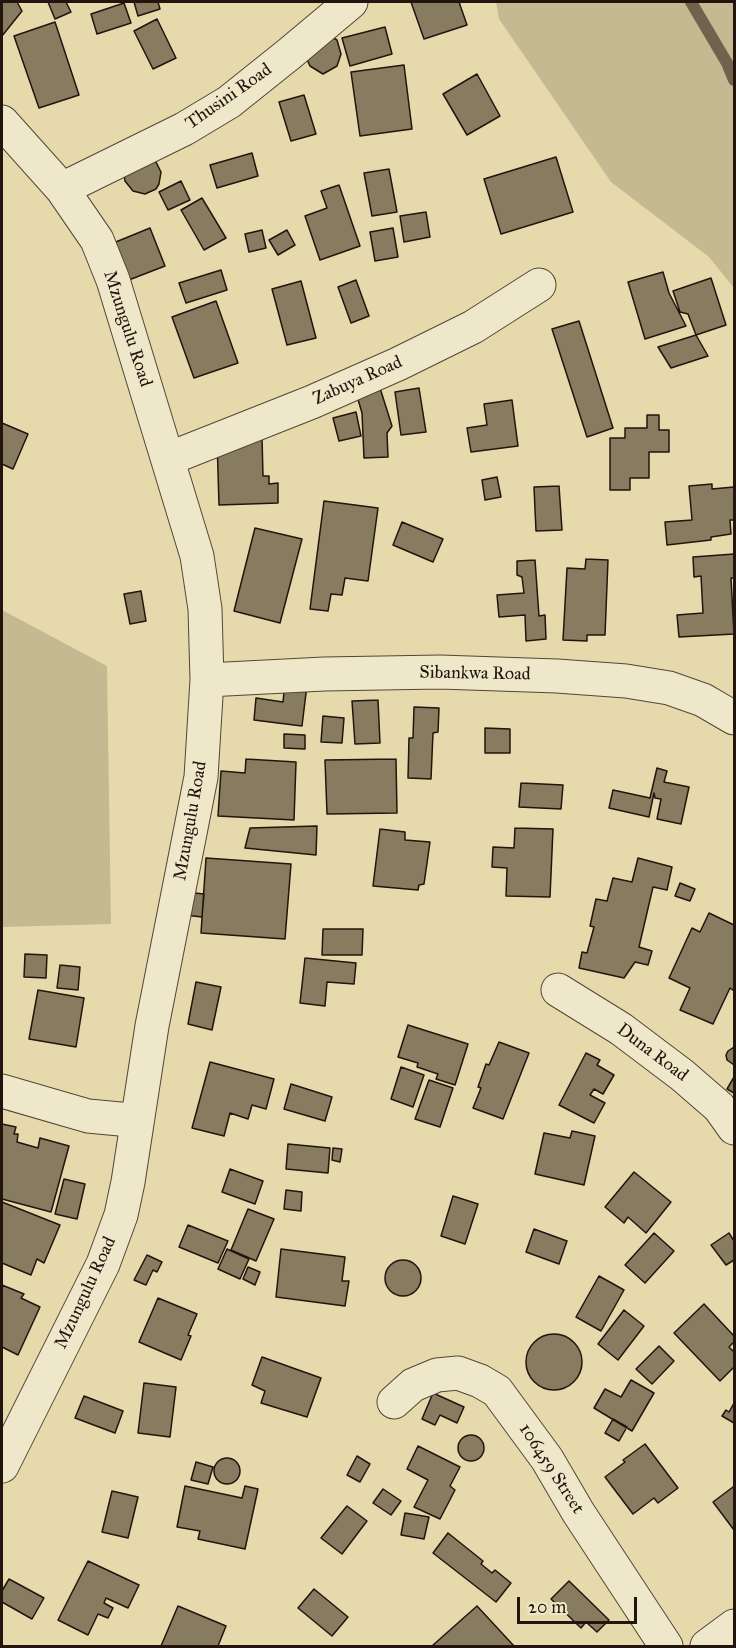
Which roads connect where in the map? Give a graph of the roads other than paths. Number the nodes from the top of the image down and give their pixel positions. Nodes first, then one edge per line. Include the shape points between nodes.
1 (351, 2) edge
2 (5, 133) edge
3 (62, 189) junction
4 (539, 285) dead end
5 (168, 459) junction
6 (207, 680) junction
7 (735, 718) edge
8 (558, 990) dead end
9 (2, 1090) edge
10 (138, 1118) junction
11 (735, 1128) edge
12 (394, 1402) dead end
13 (2, 1466) edge
14 (735, 1626) edge
15 (666, 1647) edge
16 (707, 1647) edge

1 - 3 street, Thusini Road via 229,102
2 - 3 street, Mzungulu Road
3 - 5 street, Mzungulu Road via 97,240 113,280
4 - 5 street, Zabuya Road via 473,327 398,364
5 - 6 street, Mzungulu Road via 197,556 205,609
6 - 7 street, Sibankwa Road via 428,672 626,681 669,688 703,700
6 - 10 street, Mzungulu Road via 201,777
8 - 11 street, Duna Road via 621,1029 682,1075 719,1107
9 - 10 street via 88,1116
10 - 13 street, Mzungulu Road via 129,1182 103,1264
12 - 15 street, 106459 Street via 413,1385 437,1375 458,1373 497,1391 547,1459
14 - 16 street

